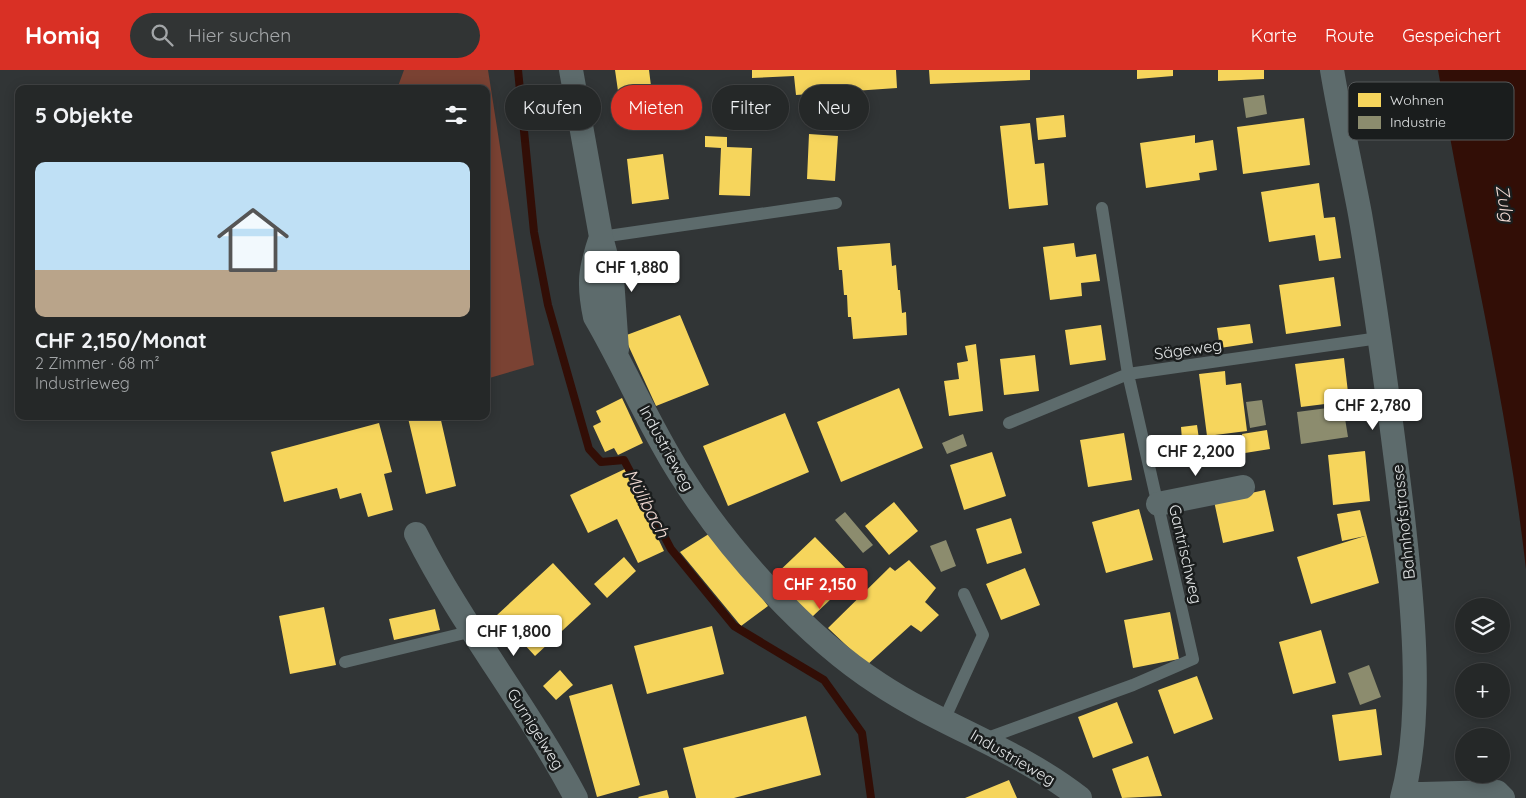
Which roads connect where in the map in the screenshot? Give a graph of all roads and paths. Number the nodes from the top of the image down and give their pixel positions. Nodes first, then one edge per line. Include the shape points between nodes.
1 (571, 70) edge
2 (1332, 70) edge
3 (836, 203) dead end
4 (1102, 208) dead end
5 (601, 237) junction
6 (1380, 338) junction
7 (1128, 374) junction
8 (1009, 423) dead end
9 (1243, 487) dead end
10 (1158, 504) junction
11 (416, 534) dead end
12 (964, 594) dead end
13 (473, 632) junction
14 (345, 662) dead end
15 (944, 720) junction
16 (985, 739) junction
17 (1403, 795) edge
18 (576, 798) edge
19 (1080, 798) edge
20 (1503, 798) edge

1 - 5 street, Industrieweg
2 - 6 street, Bahnhofstrasse
3 - 5 lane
4 - 7 lane, Gantrischweg
5 - 15 street, Industrieweg via 612,278 618,356 678,472 698,503 770,590 833,648 878,684
6 - 7 lane, Sägeweg
6 - 17 street, Bahnhofstrasse via 1411,600 1413,705
7 - 8 lane, Sägeweg
7 - 10 lane, Gantrischweg
9 - 10 street
10 - 16 lane, Gantrischweg via 1193,658 1133,685
11 - 13 street, Gurnigelweg
12 - 15 lane via 984,636
13 - 14 lane
13 - 18 street, Gurnigelweg via 556,760
15 - 16 street, Industrieweg
16 - 19 street, Industrieweg via 1043,772
17 - 20 street via 1497,792

